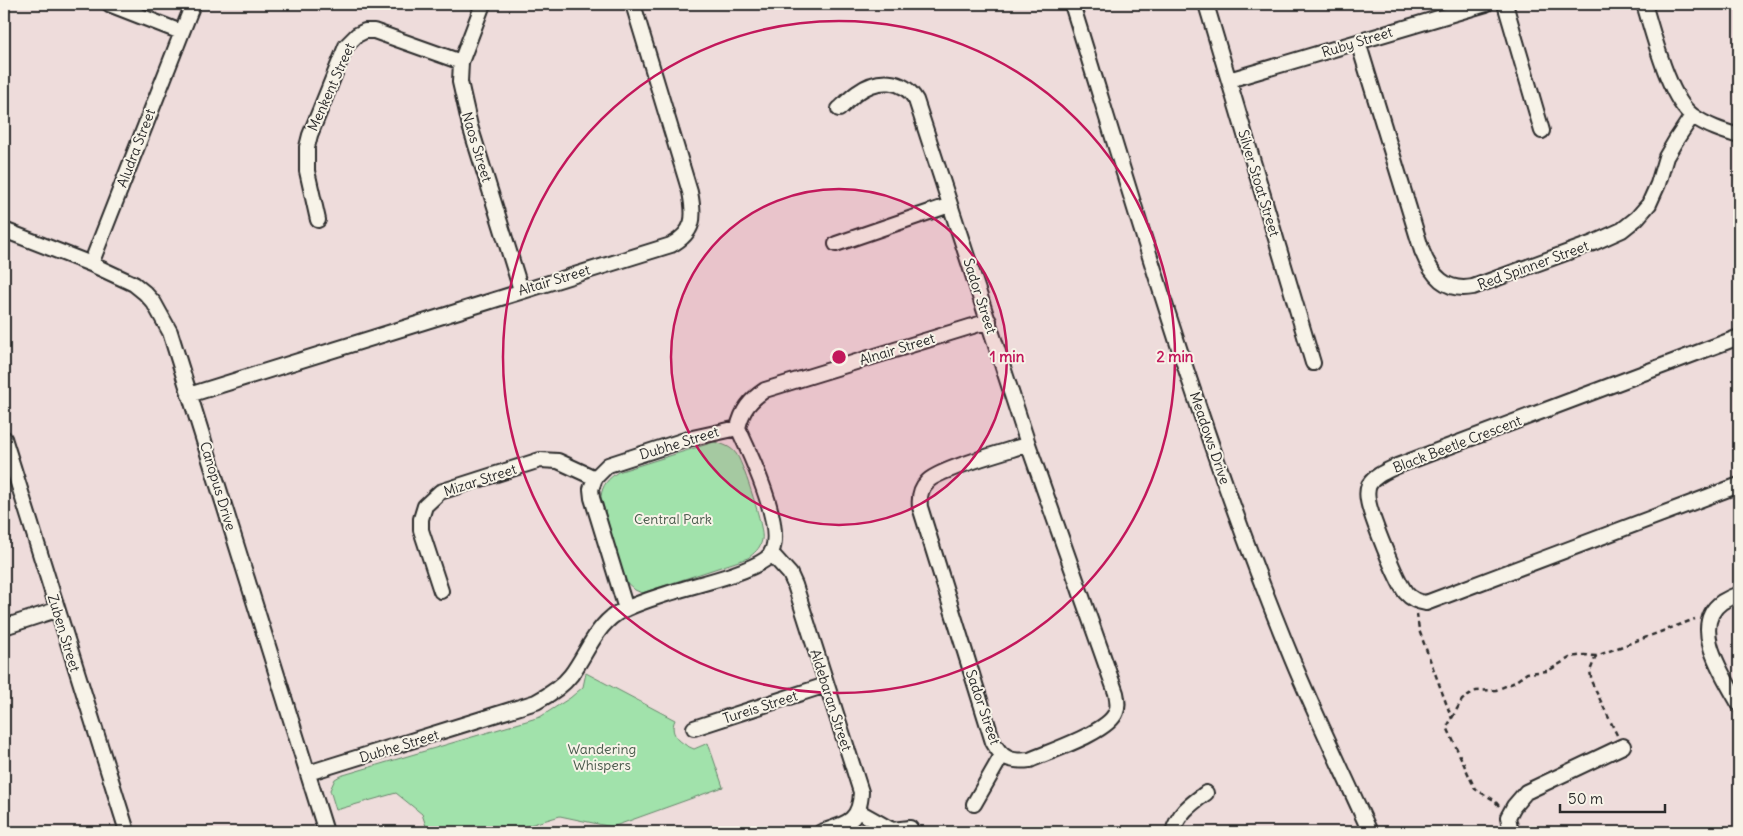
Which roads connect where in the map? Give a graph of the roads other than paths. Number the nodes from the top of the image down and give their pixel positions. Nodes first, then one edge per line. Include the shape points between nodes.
1 (109, 4) edge
2 (193, 4) edge
3 (483, 4) edge
4 (633, 4) edge
5 (1072, 4) edge
6 (1206, 4) edge
7 (1486, 4) edge
8 (1505, 4) edge
9 (1644, 4) edge
10 (181, 32) junction
11 (1358, 42) junction
12 (461, 62) junction
13 (1229, 80) junction
14 (839, 110) dead end
15 (1692, 116) junction
16 (1542, 131) dead end
17 (1739, 136) edge
18 (950, 205) junction
19 (318, 220) dead end
20 (4, 230) edge
21 (836, 244) dead end
22 (91, 264) junction
23 (521, 290) junction
24 (989, 321) junction
25 (1739, 337) edge
26 (1313, 363) dead end
27 (189, 395) junction
28 (738, 428) junction
29 (4, 438) edge
30 (1028, 444) junction
31 (594, 478) junction
32 (1739, 486) edge
33 (771, 553) junction
34 (441, 591) dead end
35 (1739, 594) edge
36 (56, 610) junction
37 (626, 610) junction
38 (4, 627) edge
39 (826, 685) junction
40 (1739, 704) edge
41 (694, 728) dead end
42 (1623, 746) road end
43 (1002, 755) junction
44 (308, 773) junction
45 (1206, 793) dead end
46 (974, 804) dead end
47 (858, 811) junction
48 (126, 828) dead end
49 (910, 828) dead end
50 (326, 832) edge
51 (821, 832) edge
52 (1173, 832) edge
53 (1370, 832) edge
54 (1511, 832) edge

1 - 10 street
2 - 10 street, Aludra Street
3 - 12 street, Naos Street
4 - 23 street, Altair Street via 690,192 693,204 691,227 687,235 671,245
5 - 53 street, Meadows Drive via 1177,344 1234,507 1292,659
6 - 13 street, Silver Stoat Street
7 - 11 street, Ruby Street
8 - 16 street
9 - 15 street via 1672,88
10 - 22 street, Aludra Street
11 - 13 street, Ruby Street
11 - 15 street, Red Spinner Street via 1422,252 1434,275 1453,287 1473,287 1622,230 1649,204 1666,157
12 - 19 street, Menkent Street via 374,30 365,31 351,40 336,68 307,147 308,183
12 - 23 street, Naos Street via 460,82 468,118
13 - 26 street, Silver Stoat Street
14 - 18 street, Sador Street via 857,93 875,85 897,83 911,92
15 - 17 street
18 - 21 street
18 - 24 street, Sador Street
20 - 22 street, Canopus Drive
22 - 27 street, Canopus Drive via 134,284 154,303 170,332
23 - 27 street, Altair Street
24 - 28 street, Alnair Street via 765,390 748,404
24 - 30 street, Sador Street
25 - 32 street, Black Beetle Crescent via 1397,466 1375,479 1367,492 1371,512 1398,581 1405,592 1418,602 1426,603
27 - 44 street, Canopus Drive
28 - 31 street, Dubhe Street via 688,439 608,465
28 - 33 street, Dubhe Street via 771,514 774,540
29 - 36 street, Zuben Street
30 - 43 street, Sador Street via 940,473 925,483 919,499 993,742
30 - 43 street, Sador Street via 1118,706 1103,727 1030,760 1018,761
31 - 34 street, Mizar Street via 558,461 540,460 440,492 425,506 421,519
31 - 37 street via 592,498
33 - 37 street, Dubhe Street via 766,559 743,570
33 - 39 street, Aldebaran Street via 790,574 795,585
35 - 40 street via 1721,603 1711,614 1707,630 1716,661
36 - 38 street
36 - 48 street, Zuben Street
37 - 44 street, Dubhe Street via 602,627 559,688 536,702
39 - 41 street, Tureis Street
39 - 47 street, Aldebaran Street via 861,792
42 - 54 street via 1526,792 1508,817
43 - 46 street
44 - 50 street, Canopus Drive
45 - 52 street via 1179,816
47 - 49 street via 892,830
47 - 51 street via 845,824

